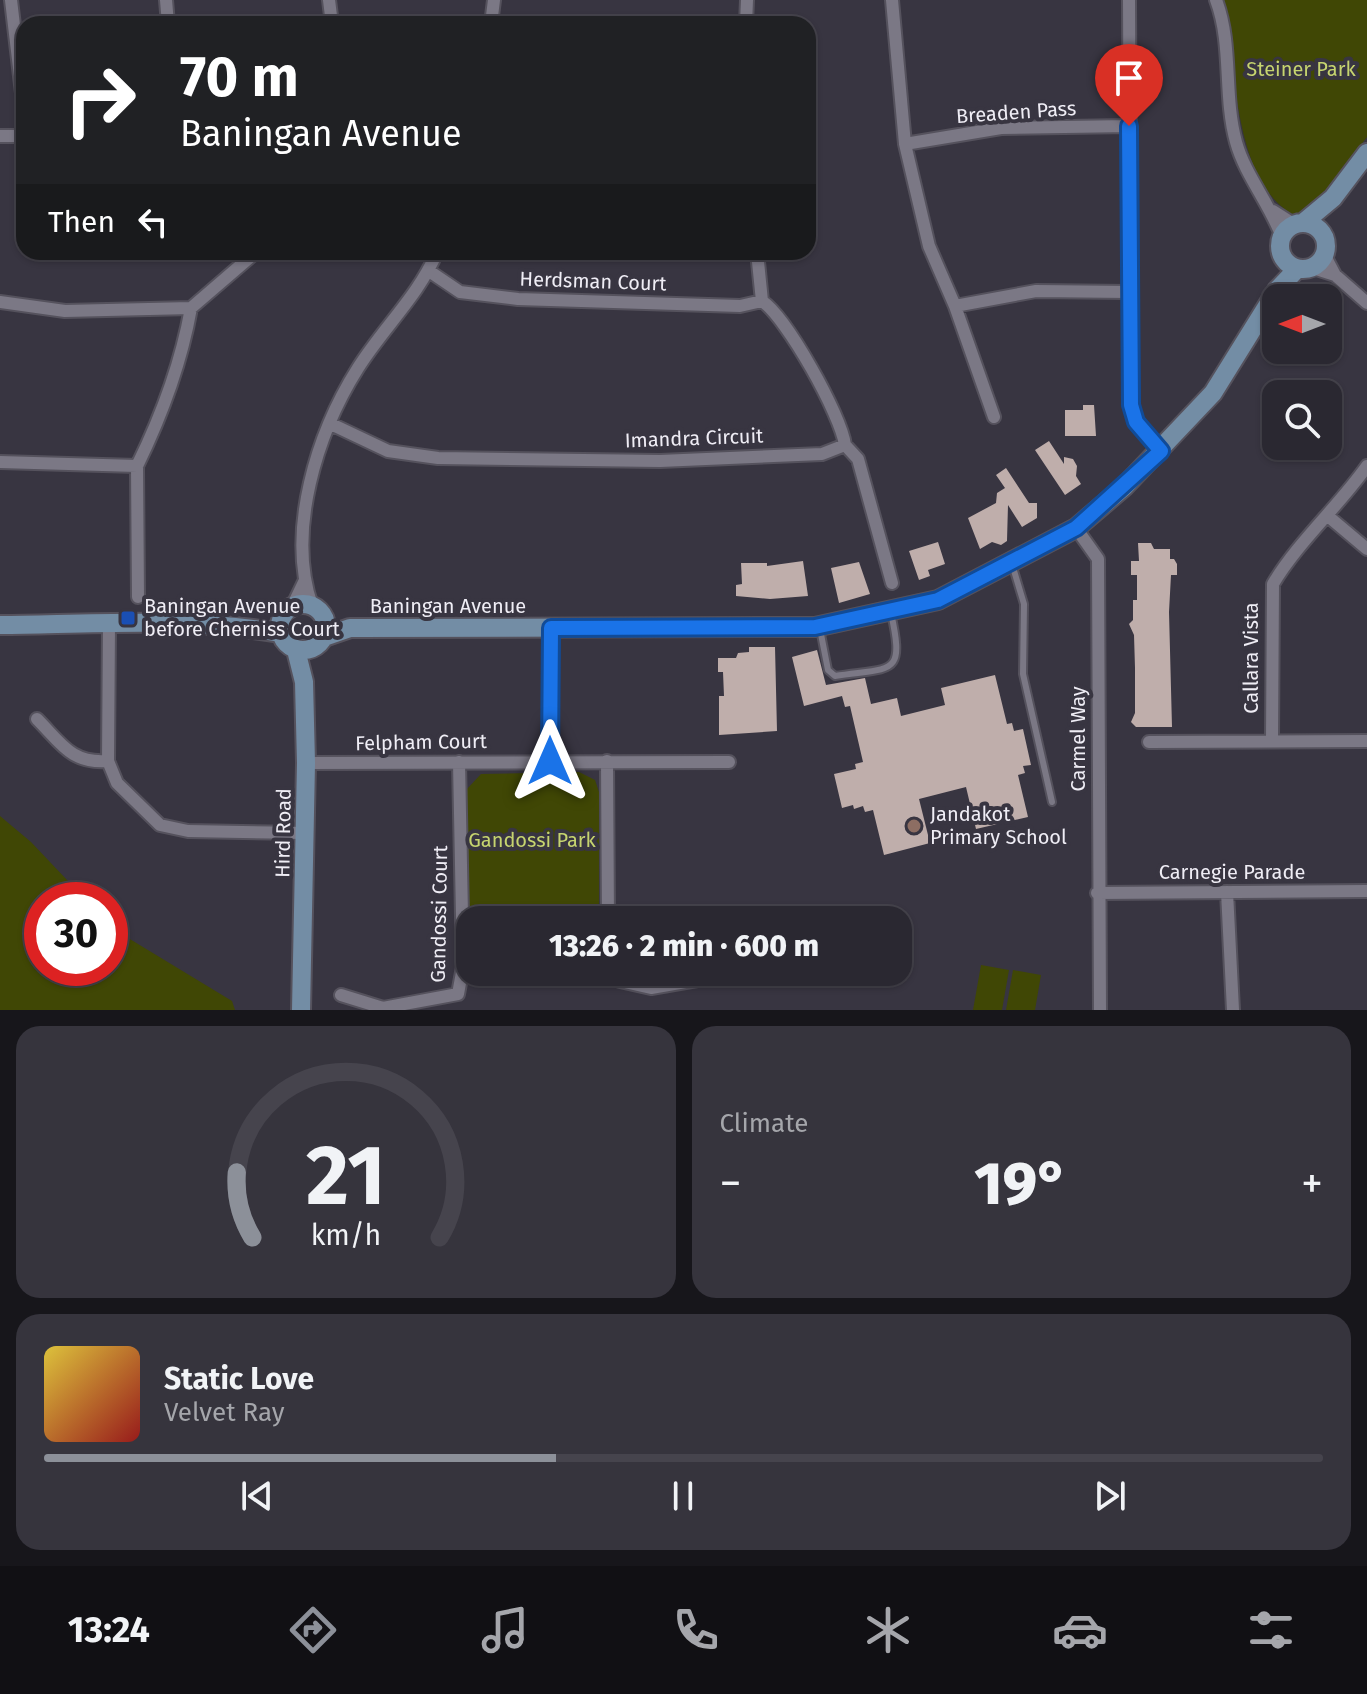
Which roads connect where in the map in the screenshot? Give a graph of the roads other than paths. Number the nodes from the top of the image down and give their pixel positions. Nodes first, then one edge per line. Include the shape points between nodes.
1 (11, 0) edge
2 (892, 0) edge
3 (1129, 0) edge
4 (1216, 0) edge
5 (16, 42) edge
6 (1129, 126) junction
7 (905, 144) junction
8 (1367, 153) edge
9 (1333, 198) junction
10 (1293, 228) junction
11 (1309, 258) junction
12 (247, 260) edge
13 (434, 260) edge
14 (758, 260) edge
15 (429, 271) junction
16 (1129, 292) junction
17 (762, 301) junction
18 (0, 302) edge
19 (1367, 303) edge
20 (955, 306) junction
21 (191, 308) junction
22 (994, 417) dead end
23 (331, 424) junction
24 (845, 445) junction
25 (1161, 451) junction
26 (0, 462) edge
27 (137, 466) junction
28 (1367, 466) edge
29 (1329, 517) junction
30 (1076, 528) junction
31 (1367, 549) edge
32 (1012, 564) junction
33 (304, 582) junction
34 (892, 583) dead end
35 (138, 597) dead end
36 (891, 611) junction
37 (318, 612) junction
38 (285, 619) junction
39 (109, 624) junction
40 (0, 625) edge
41 (819, 626) junction
42 (350, 628) junction
43 (551, 628) junction
44 (311, 645) junction
45 (37, 719) dead end
46 (1272, 739) junction
47 (1367, 741) edge
48 (1149, 742) dead end
49 (108, 761) junction
50 (550, 761) junction
51 (607, 761) junction
52 (459, 762) junction
53 (729, 762) dead end
54 (306, 763) junction
55 (1052, 802) dead end
56 (305, 833) junction
57 (1367, 891) edge
58 (1227, 892) junction
59 (1097, 893) junction
60 (608, 906) edge
61 (301, 985) junction
62 (642, 986) edge
63 (663, 986) edge
64 (341, 995) dead end
65 (1099, 1008) edge
66 (301, 1010) edge
67 (309, 1010) edge
68 (1233, 1010) edge

1 - 5 street
2 - 7 street
3 - 6 street
4 - 10 street via 1226,26 1236,143 1273,211
6 - 7 street, Breaden Pass via 1001,128
6 - 16 street
7 - 20 street via 929,246
8 - 9 street
9 - 10 street
9 - 11 street
10 - 11 street via 1315,226
10 - 11 street via 1281,253
11 - 19 street
11 - 25 street, Baningan Avenue via 1277,290 1213,393
12 - 21 street
13 - 15 street
14 - 17 street
15 - 17 street, Herdsman Court via 460,292 518,299 740,306
15 - 23 street via 357,369
16 - 20 street via 1036,291
16 - 25 street via 1131,405 1136,422
17 - 24 street via 773,308 810,368 843,429
18 - 21 street via 65,311
20 - 22 street
21 - 27 street via 159,421
23 - 24 street, Imandra Circuit via 388,451 438,458 660,461 822,454
23 - 33 street via 311,472 302,544
24 - 34 street via 858,459
25 - 30 street, Baningan Avenue
26 - 27 street
27 - 35 street
28 - 29 street, Callara Vista
29 - 31 street
29 - 46 street, Callara Vista via 1273,584
30 - 32 street, Baningan Avenue
30 - 59 street, Carmel Way via 1098,559
32 - 36 street, Baningan Avenue via 938,600
32 - 55 lane via 1024,604 1023,674
33 - 37 street
33 - 38 street
36 - 41 street, Baningan Avenue
36 - 41 lane via 899,648 890,667 835,676 828,670
37 - 38 street
37 - 42 street, Baningan Avenue
37 - 44 street, Hird Road
38 - 39 street via 254,628
38 - 44 street via 289,646
39 - 40 street
39 - 49 street
41 - 43 street, Baningan Avenue
42 - 43 street, Baningan Avenue
42 - 44 street, Baningan Avenue
43 - 50 street
44 - 54 street, Hird Road via 304,682
45 - 49 street via 73,756 87,763
46 - 47 street
46 - 48 street
49 - 56 street via 117,783 160,825 188,831
50 - 51 street, Felpham Court
50 - 52 street, Felpham Court
51 - 53 street, Felpham Court
51 - 60 street
52 - 54 street, Felpham Court
52 - 64 street, Gandossi Court via 463,967 458,994 383,1008
54 - 56 street, Hird Road
56 - 61 street, Hird Road
57 - 58 street, Carnegie Parade
58 - 59 street, Carnegie Parade
58 - 68 street
59 - 65 street, Carmel Way
61 - 66 street, Hird Road
61 - 67 street, Hird Road
62 - 63 street

